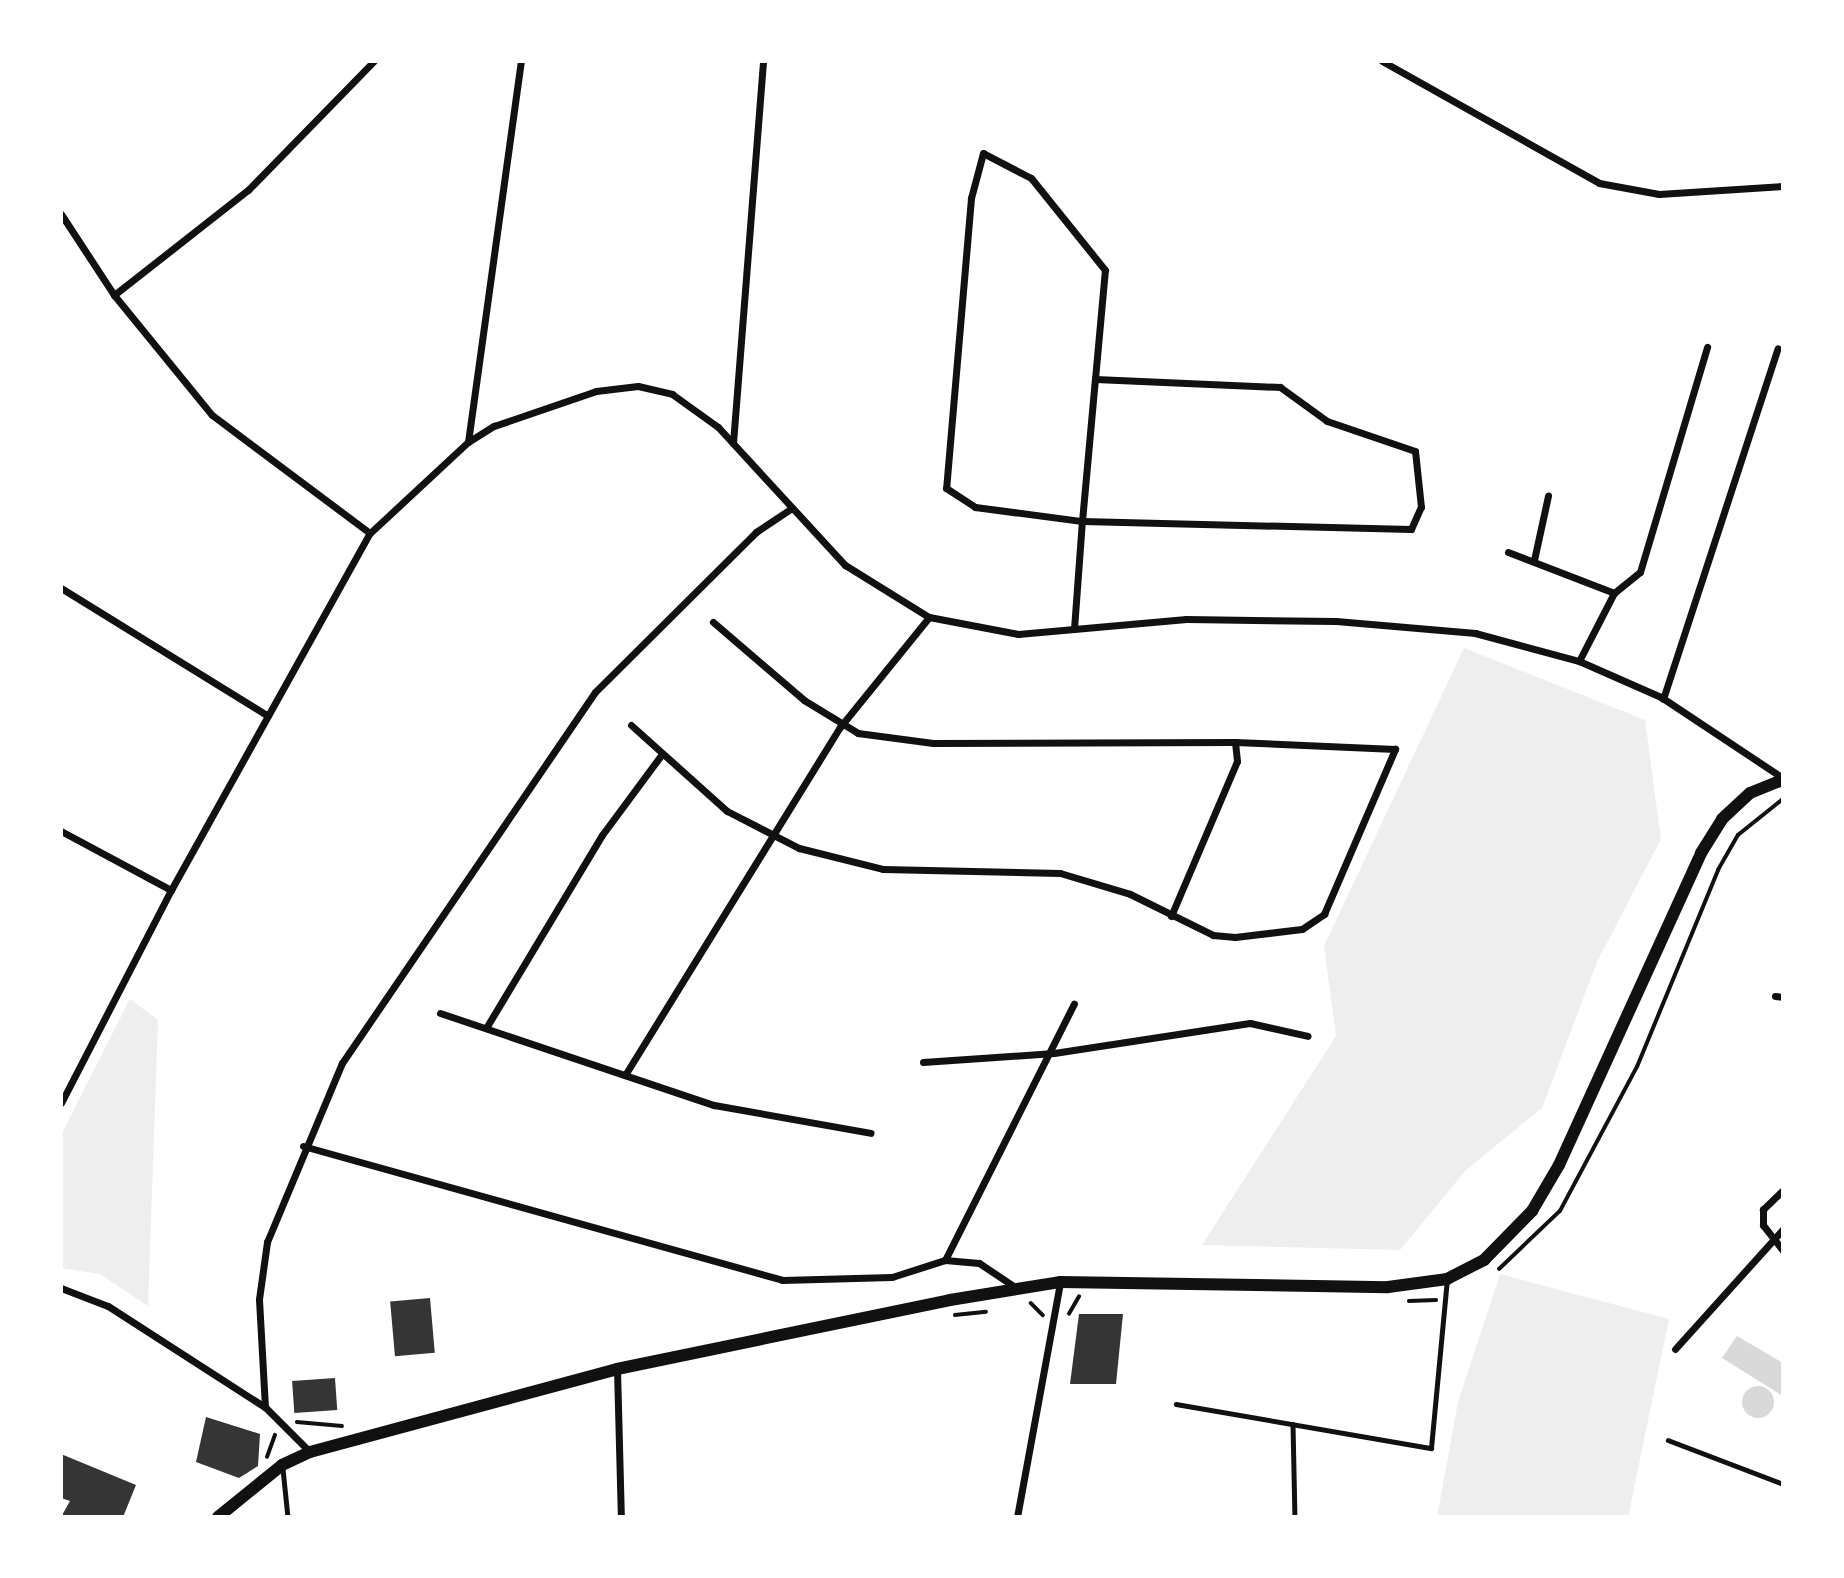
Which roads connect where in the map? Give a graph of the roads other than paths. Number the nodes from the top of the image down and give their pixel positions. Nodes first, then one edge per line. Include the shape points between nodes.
1 (374, 61) edge
2 (521, 61) edge
3 (763, 61) edge
4 (1382, 61) edge
5 (1783, 186) edge
6 (61, 214) edge
7 (114, 295) junction
8 (1707, 347) dead end
9 (1778, 348) dead end
10 (1095, 379) junction
11 (468, 442) junction
12 (733, 443) junction
13 (1548, 496) dead end
14 (792, 508) junction
15 (1082, 520) junction
16 (370, 533) junction
17 (1508, 552) dead end
18 (1534, 559) junction
19 (61, 588) edge
20 (1614, 593) junction
21 (929, 617) junction
22 (713, 622) dead end
23 (1074, 629) junction
24 (1578, 661) junction
25 (1663, 699) junction
26 (268, 716) junction
27 (631, 724) dead end
28 (840, 727) junction
29 (1235, 742) junction
30 (662, 754) junction
31 (1783, 779) edge
32 (61, 831) edge
33 (772, 837) junction
34 (171, 890) junction
35 (1171, 916) junction
36 (1074, 1004) dead end
37 (440, 1013) dead end
38 (485, 1028) junction
39 (1308, 1036) dead end
40 (1054, 1053) junction
41 (923, 1062) dead end
42 (625, 1075) junction
43 (61, 1103) edge
44 (870, 1133) dead end
45 (303, 1146) junction
46 (1783, 1190) edge
47 (1783, 1229) edge
48 (1771, 1239) junction
49 (1783, 1251) edge
50 (945, 1260) junction
51 (1447, 1279) junction
52 (1060, 1282) junction
53 (1015, 1287) junction
54 (61, 1288) edge
55 (1675, 1349) dead end
56 (617, 1369) junction
57 (1176, 1404) dead end
58 (265, 1407) junction
59 (1293, 1424) junction
60 (1668, 1440) dead end
61 (310, 1452) junction
62 (282, 1465) junction
63 (1783, 1484) edge
64 (218, 1517) edge
65 (288, 1517) edge
66 (621, 1517) edge
67 (1017, 1517) edge
68 (1294, 1517) edge

1 - 7 street via 248,190
2 - 11 street
3 - 12 street
4 - 5 street via 1599,183 1659,194
6 - 7 street
7 - 16 street via 212,415
8 - 20 street via 1640,572
9 - 25 street
10 - 15 street
10 - 15 street via 1279,387 1327,421 1415,451 1421,507 1411,529
10 - 15 street via 1105,270 1031,178 983,153 971,198 946,488 975,507
11 - 12 street via 494,426 596,391 638,386 672,394
11 - 16 street
12 - 14 street
13 - 18 street
14 - 21 street via 845,565
14 - 45 street via 756,532 595,692 342,1063
15 - 23 street
16 - 26 street
17 - 18 street
18 - 20 street
19 - 26 street
20 - 24 street
21 - 23 street via 1018,634
21 - 28 street
22 - 28 street
23 - 24 street via 1186,619 1336,621 1475,633
24 - 25 street
25 - 31 street
26 - 34 street
27 - 30 street
28 - 29 street via 933,743
28 - 33 street
29 - 35 street via 1237,761
29 - 35 street via 1395,749 1315,923 1235,937
30 - 33 street via 706,795
30 - 38 street via 602,835
31 - 51 main road via 1751,793 1722,819 1701,853 1559,1165 1532,1211 1484,1260
32 - 34 street
33 - 35 street via 883,869 1059,873 1130,894
33 - 42 street
34 - 43 street
36 - 40 street
37 - 38 street
38 - 42 street
39 - 40 street via 1250,1023
40 - 41 street
40 - 50 street
42 - 44 street via 714,1105
45 - 50 street via 782,1280 892,1277
45 - 58 street via 268,1242 259,1299
46 - 48 street via 1763,1209
47 - 48 street
48 - 49 street
48 - 55 street
50 - 53 street via 979,1263
51 - 52 main road via 1388,1287
51 - 59 lane via 1431,1448
52 - 53 main road
52 - 67 street
53 - 56 main road
54 - 58 street via 108,1306
56 - 61 main road
56 - 66 street
57 - 59 lane
58 - 61 street
59 - 68 lane
60 - 63 lane
61 - 62 main road
62 - 64 main road
62 - 65 lane

